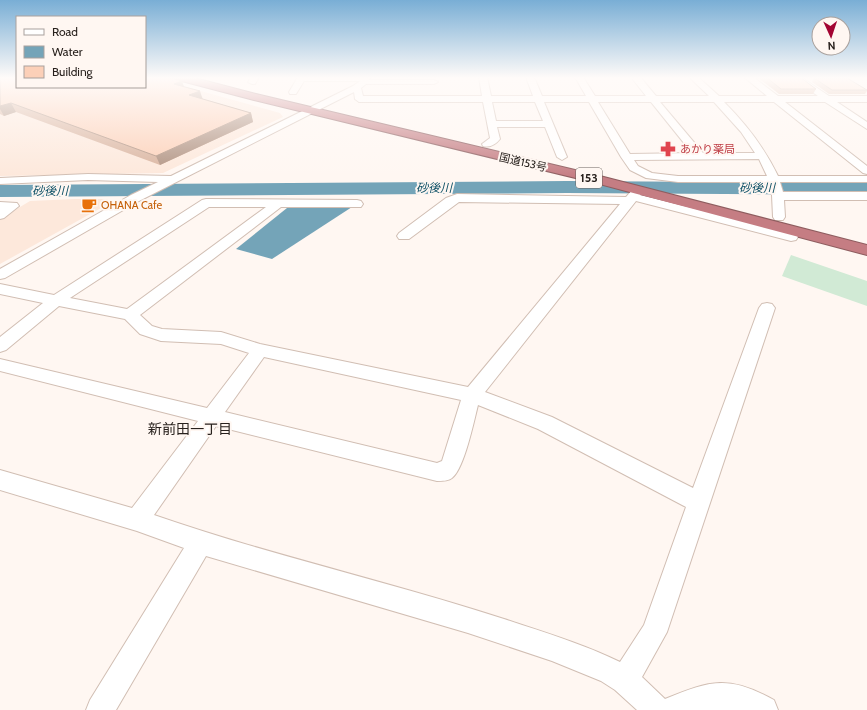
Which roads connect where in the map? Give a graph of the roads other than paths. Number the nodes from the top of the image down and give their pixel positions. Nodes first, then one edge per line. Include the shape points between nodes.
1 (302, 110) edge
2 (338, 110) edge
3 (346, 110) edge
4 (489, 110) edge
5 (543, 110) edge
6 (599, 110) edge
7 (663, 110) edge
8 (726, 110) edge
9 (789, 110) edge
10 (844, 110) edge
11 (492, 124) junction
12 (549, 124) junction
13 (867, 126) edge
14 (487, 144) junction
15 (626, 156) junction
16 (700, 156) junction
17 (762, 156) junction
18 (562, 157) dead end
19 (867, 171) edge
20 (172, 179) junction
21 (867, 179) edge
22 (773, 180) junction
23 (0, 181) edge
24 (639, 189) junction
25 (778, 196) junction
26 (867, 196) edge
27 (279, 203) junction
28 (357, 204) dead end
29 (0, 206) edge
30 (0, 215) edge
31 (779, 217) junction
32 (404, 236) dead end
33 (791, 237) dead end
34 (867, 240) edge
35 (867, 250) edge
36 (0, 275) edge
37 (0, 289) edge
38 (55, 301) junction
39 (767, 308) dead end
40 (130, 315) junction
41 (0, 346) edge
42 (260, 350) junction
43 (0, 365) edge
44 (472, 395) junction
45 (212, 417) junction
46 (0, 480) edge
47 (699, 502) junction
48 (137, 520) junction
49 (201, 543) junction
50 (625, 680) junction
51 (100, 710) edge
52 (656, 710) edge
53 (673, 710) edge
54 (764, 710) edge

1 - 20 street
2 - 24 highway, 国道153号 / 153 via 426,138
3 - 14 highway, 国道153号 / 153
4 - 11 street
5 - 12 street
6 - 15 street
7 - 16 street
8 - 17 street via 744,129
9 - 19 street
10 - 13 street
11 - 12 street
11 - 14 street via 495,139
12 - 18 street
14 - 24 highway, 国道153号 / 153
15 - 16 street
15 - 24 street via 634,168
16 - 17 street
17 - 22 street
20 - 23 street via 88,177
20 - 36 street
21 - 22 street
22 - 24 street via 692,180
22 - 25 street
24 - 31 highway, 国道153号 / 153
24 - 32 street via 458,198 450,201
24 - 33 street
24 - 35 highway, 国道153号 / 153
24 - 44 street
25 - 26 street
25 - 31 street
27 - 28 street
27 - 38 street via 206,204
27 - 40 street
29 - 30 street via 13,206
31 - 34 highway, 国道153号 / 153
37 - 38 street
38 - 40 street
38 - 41 street
39 - 47 street
40 - 42 street via 146,330 161,335 221,338
42 - 44 street
42 - 45 street
43 - 45 street
44 - 45 street via 452,461 444,472
44 - 47 street via 545,423
45 - 48 street
46 - 48 street
47 - 50 street via 654,632
48 - 49 street
49 - 50 street via 468,620 596,664
49 - 51 street
50 - 52 street
53 - 54 street via 708,697 734,696

